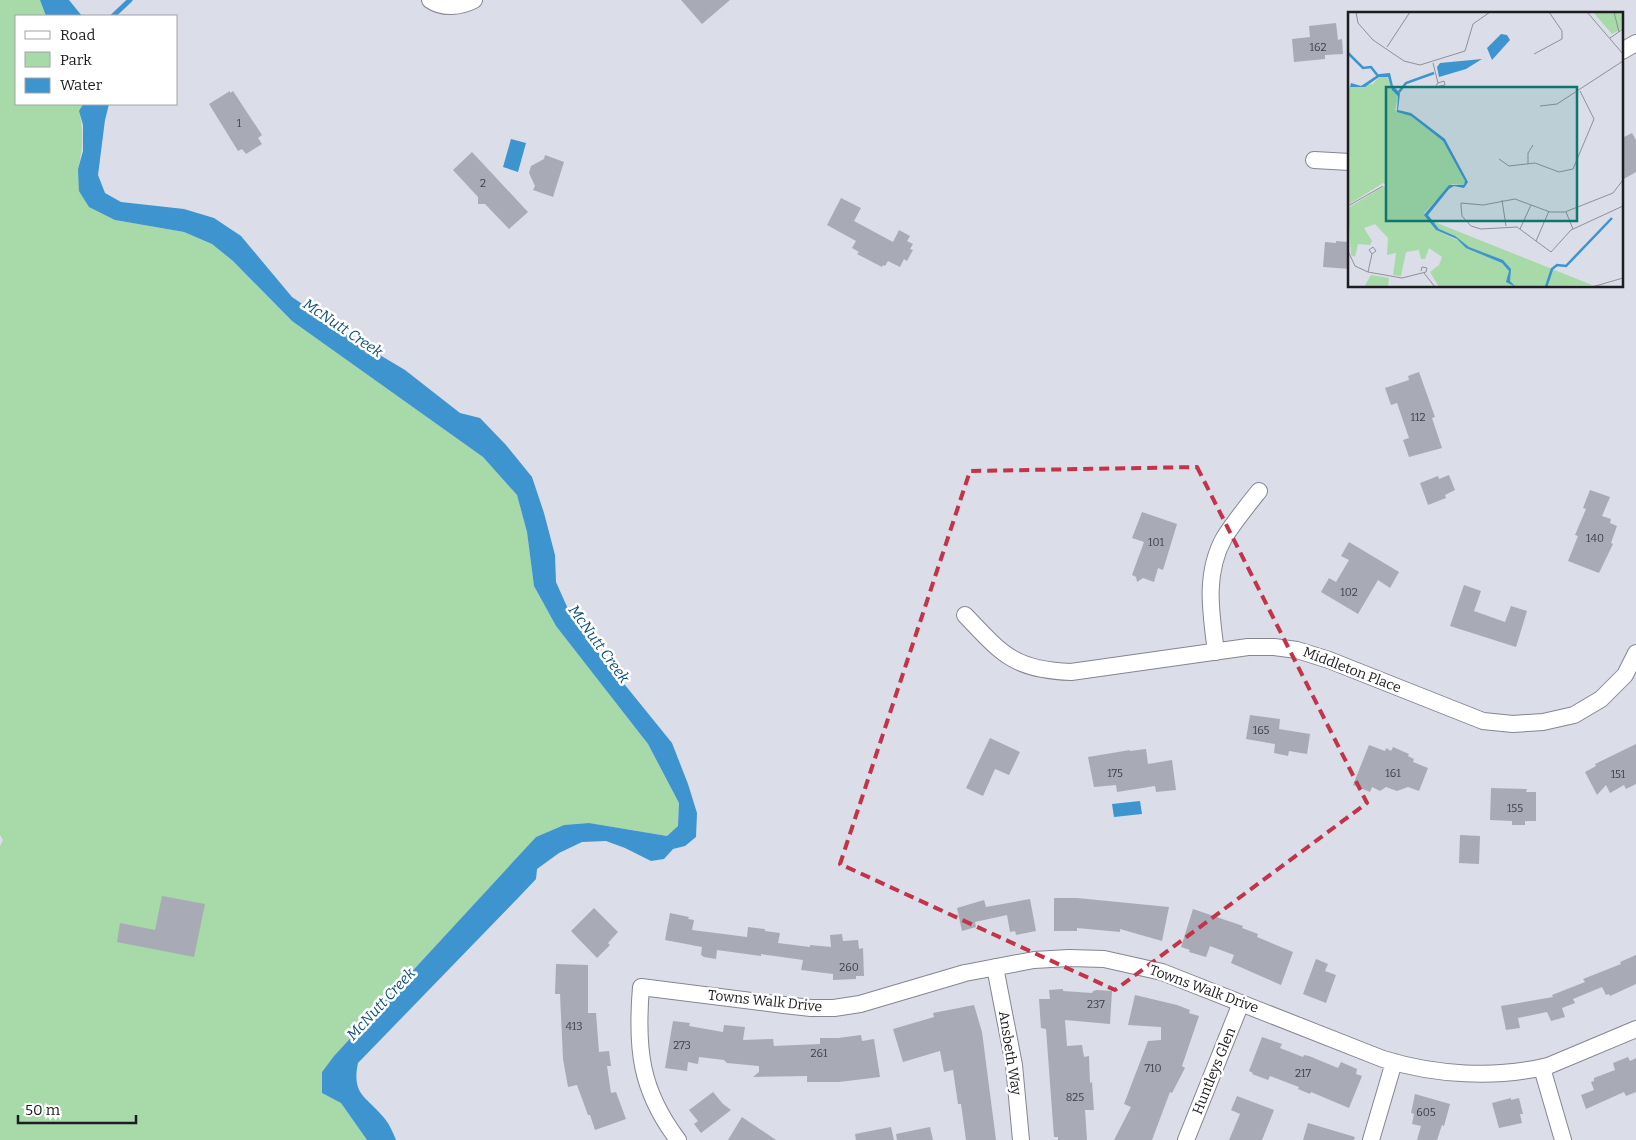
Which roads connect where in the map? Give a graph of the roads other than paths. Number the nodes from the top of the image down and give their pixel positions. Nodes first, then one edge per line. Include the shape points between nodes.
1 (430, 0) edge
2 (474, 0) edge
3 (1636, 43) edge
4 (1624, 51) edge
5 (1314, 160) dead end
6 (1348, 162) edge
7 (1259, 491) dead end
8 (965, 615) dead end
9 (1216, 652) junction
10 (1636, 653) edge
11 (994, 967) junction
12 (1241, 1003) junction
13 (1636, 1029) edge
14 (1394, 1062) junction
15 (1542, 1068) junction
16 (678, 1140) edge
17 (1021, 1140) edge
18 (1186, 1140) edge
19 (1371, 1140) edge
20 (1563, 1140) edge

1 - 2 street via 445,6
3 - 4 street
5 - 6 street
7 - 9 street via 1225,537 1213,564 1210,604
8 - 9 street, Middleton Place via 1014,661 1050,672 1071,672
9 - 10 street, Middleton Place via 1248,647 1297,650 1483,720 1513,724 1543,722 1574,714 1601,699 1625,675
11 - 12 street, Towns Walk Drive via 1034,960 1104,959 1162,972
11 - 16 street, Towns Walk Drive via 860,1004 834,1008 784,1005 641,986 638,1020 646,1083 666,1124
11 - 17 street, Ansbeth Way via 1014,1065
12 - 14 street, Towns Walk Drive
12 - 18 street, Huntleys Glen
13 - 15 street, Towns Walk Drive
14 - 15 street, Towns Walk Drive via 1478,1074
14 - 19 street
15 - 20 street

